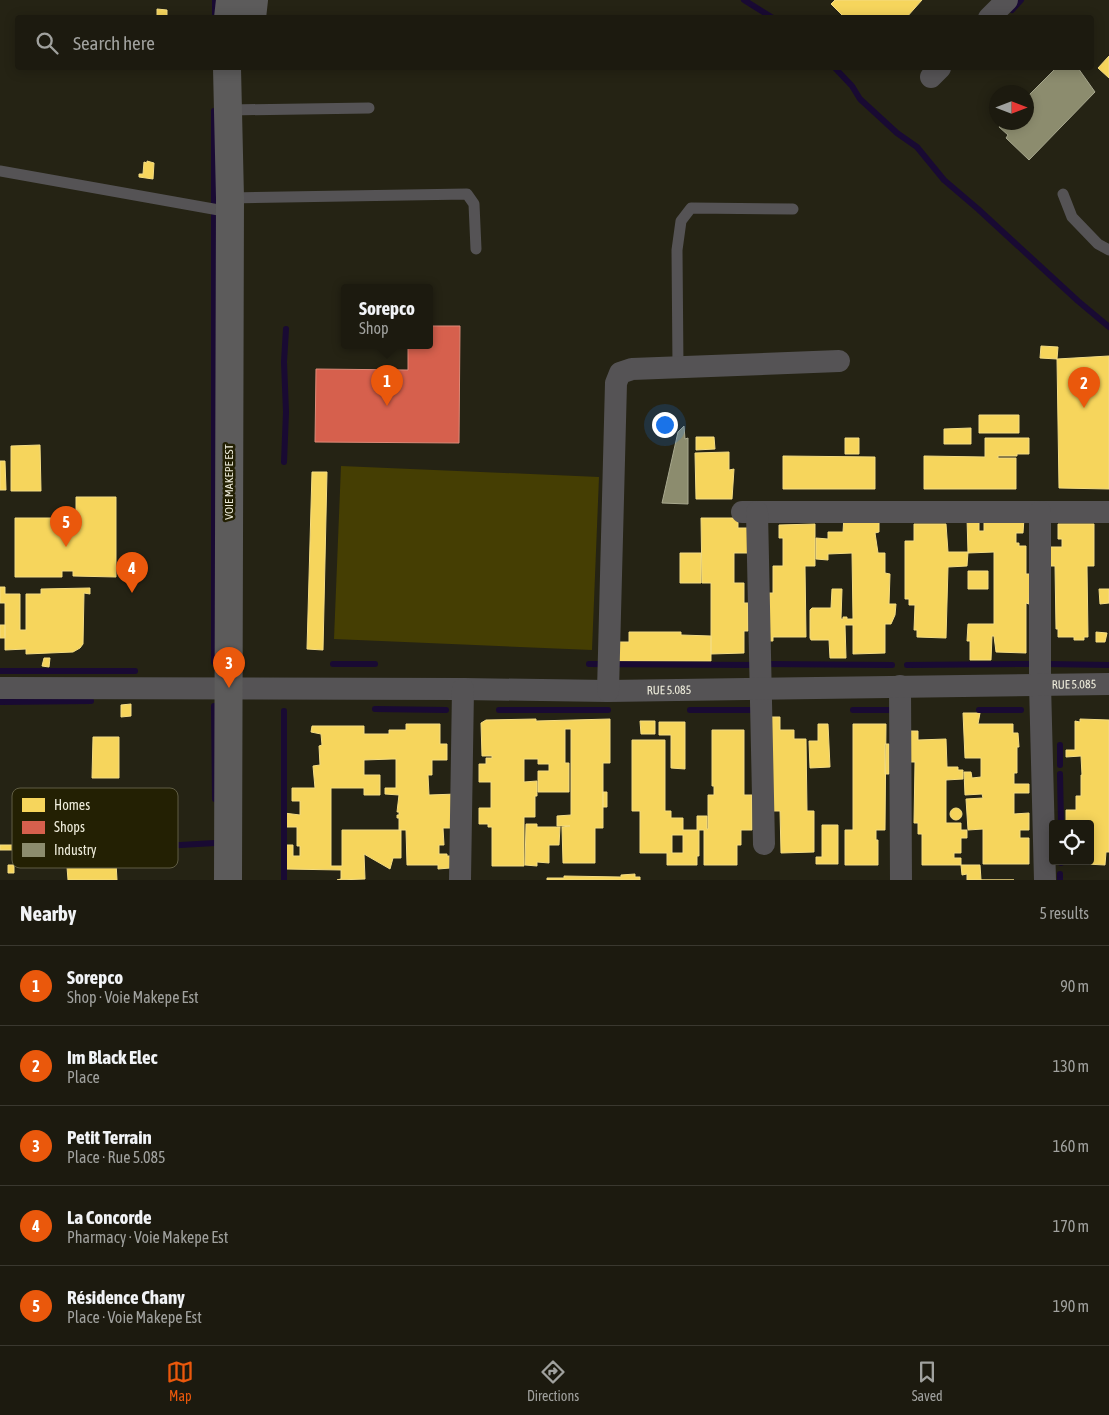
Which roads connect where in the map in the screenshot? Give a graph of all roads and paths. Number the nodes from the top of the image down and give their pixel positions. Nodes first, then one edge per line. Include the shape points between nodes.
1 (230, 0) edge
2 (254, 0) edge
3 (1007, 0) edge
4 (228, 15) edge
5 (252, 15) edge
6 (992, 15) edge
7 (230, 83) edge
8 (369, 108) dead end
9 (0, 171) edge
10 (1063, 194) dead end
11 (230, 205) junction
12 (793, 209) dead end
13 (476, 249) dead end
14 (1109, 250) edge
15 (839, 361) dead end
16 (678, 367) junction
17 (1040, 512) junction
18 (1109, 512) edge
19 (1040, 684) junction
20 (1109, 684) edge
21 (900, 686) junction
22 (0, 688) edge
23 (229, 688) junction
24 (463, 689) junction
25 (760, 689) junction
26 (608, 691) junction
27 (764, 844) dead end
28 (228, 880) edge
29 (460, 880) edge
30 (902, 880) edge
31 (1044, 880) edge

1 - 4 main road
2 - 5 main road
3 - 6 street
7 - 8 lane
7 - 11 main road, VOIE MAKEPE EST
9 - 11 lane
10 - 14 lane via 1072,217 1098,244
11 - 13 lane via 467,194 474,204
11 - 23 main road, VOIE MAKEPE EST
12 - 16 lane via 692,208 681,221 677,250
15 - 16 street
16 - 26 street via 632,369 620,373 616,383
17 - 18 street
17 - 19 street
17 - 25 street via 750,512
19 - 20 street, RUE 5.085
19 - 21 street, RUE 5.085
19 - 31 street
21 - 25 street, RUE 5.085
21 - 30 street
22 - 23 street, RUE 5.085
23 - 24 street, RUE 5.085
23 - 28 main road, VOIE MAKEPE EST
24 - 26 street, RUE 5.085
24 - 29 street
25 - 26 street, RUE 5.085
25 - 27 street

